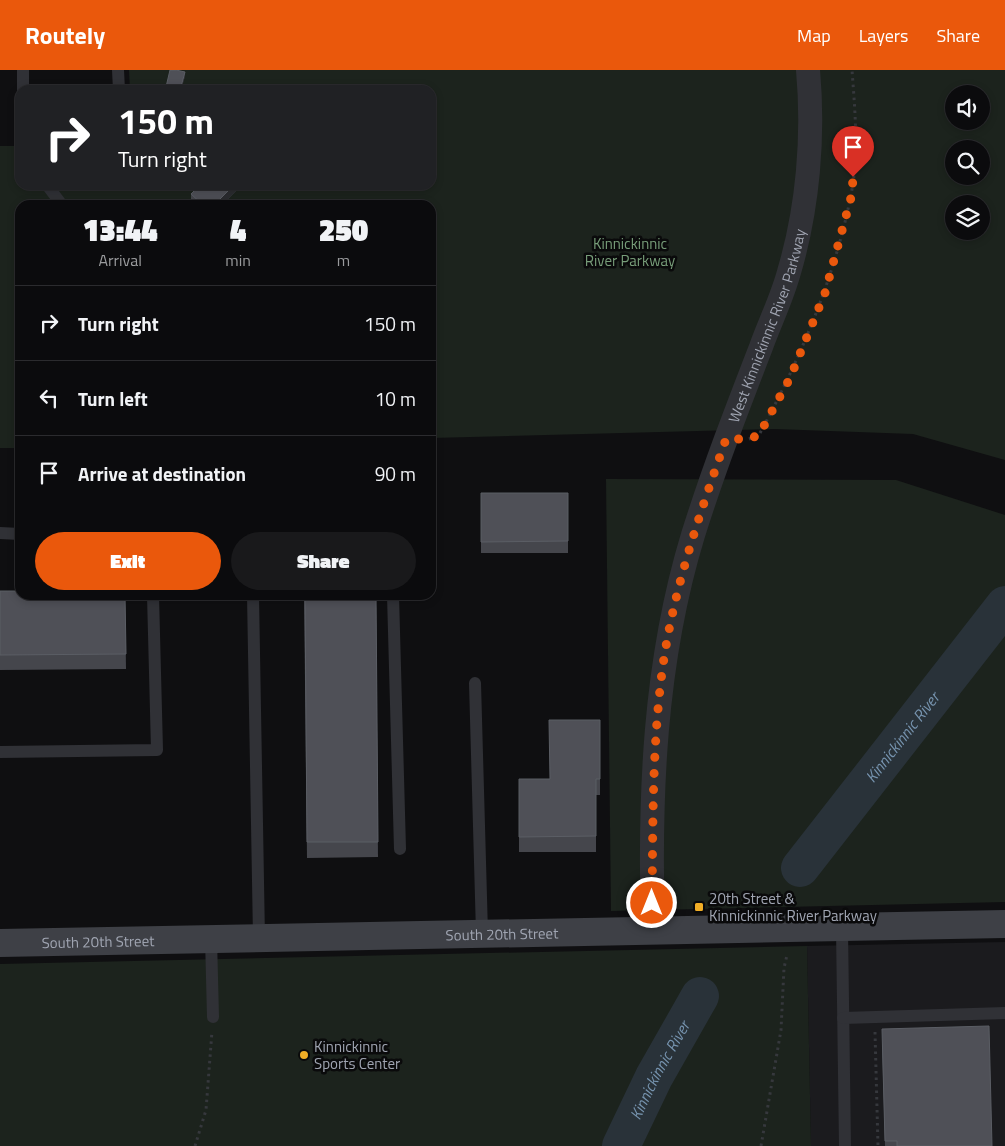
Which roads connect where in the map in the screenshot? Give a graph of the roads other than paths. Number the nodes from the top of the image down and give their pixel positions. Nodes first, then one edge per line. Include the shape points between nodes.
1 (23, 70) edge
2 (118, 70) edge
3 (808, 70) edge
4 (23, 85) edge
5 (119, 85) edge
6 (0, 533) edge
7 (15, 534) edge
8 (153, 600) edge
9 (253, 600) edge
10 (393, 600) edge
11 (475, 683) dead end
12 (0, 752) edge
13 (400, 849) dead end
14 (1005, 924) edge
15 (842, 929) junction
16 (653, 930) junction
17 (482, 933) junction
18 (211, 938) junction
19 (259, 938) junction
20 (0, 943) edge
21 (1005, 1013) edge
22 (213, 1017) road end
23 (843, 1018) junction
24 (845, 1146) edge

1 - 4 lane
2 - 5 lane
3 - 16 street, West Kinnickinnic River Parkway via 810,133 804,198 789,273 694,534 663,664 653,789
6 - 7 lane
8 - 12 lane via 157,750
9 - 19 lane
10 - 13 lane
11 - 17 lane
14 - 15 street, South 20th Street
15 - 16 street, South 20th Street
15 - 23 lane
16 - 17 street, South 20th Street
17 - 19 street, South 20th Street
18 - 19 street, South 20th Street
18 - 20 street, South 20th Street
18 - 22 lane
21 - 23 lane
23 - 24 lane

